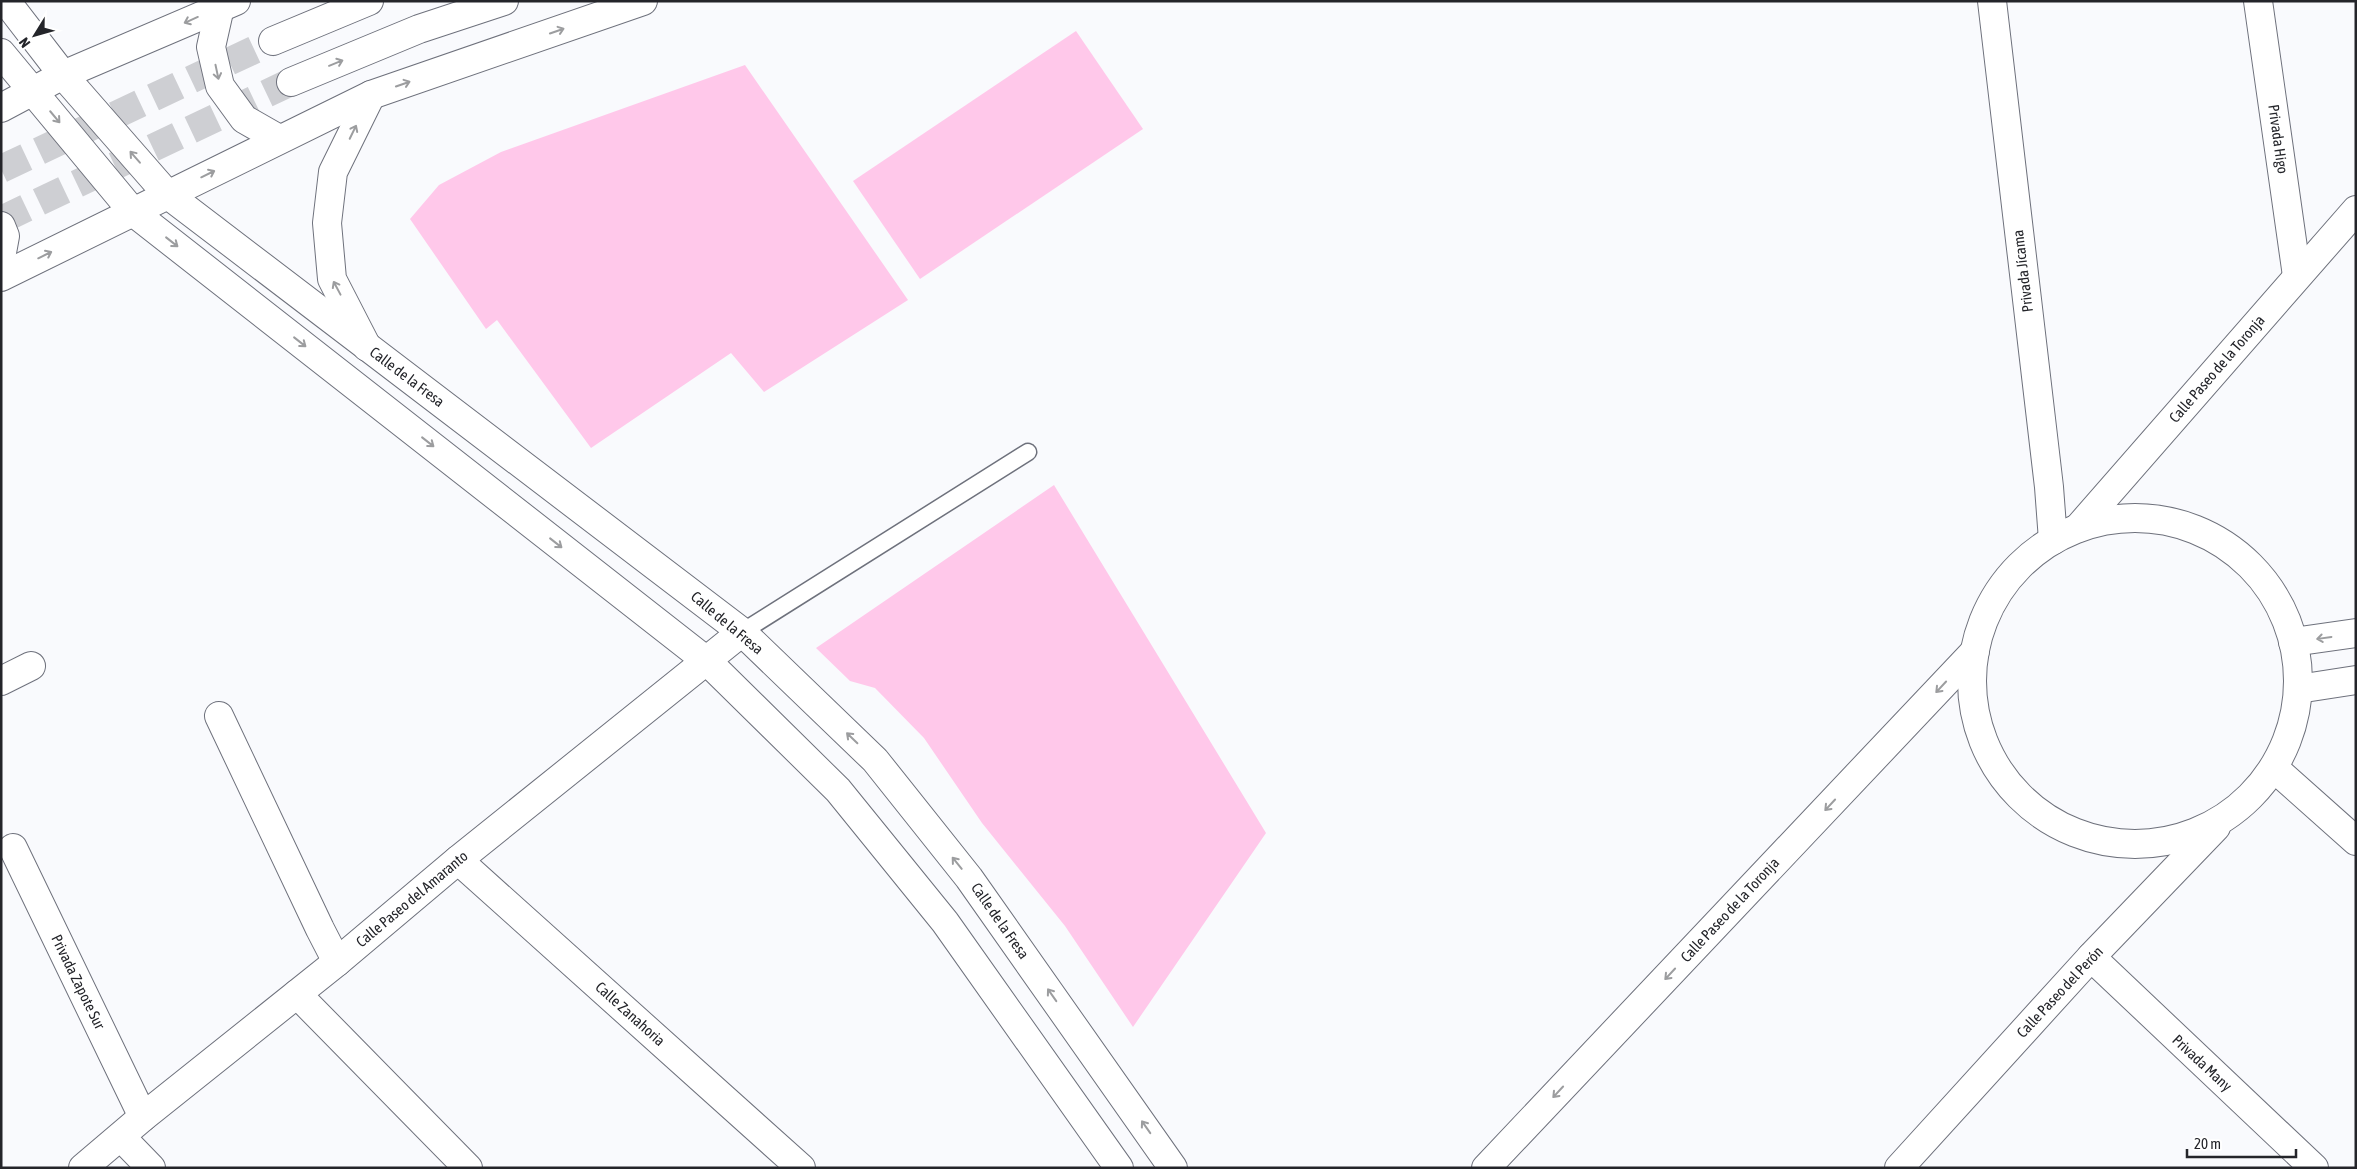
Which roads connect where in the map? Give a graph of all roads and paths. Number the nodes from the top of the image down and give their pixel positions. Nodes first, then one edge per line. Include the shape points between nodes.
1 (6, 1) edge
2 (369, 1) edge
3 (504, 1) edge
4 (643, 1) edge
5 (1992, 1) edge
6 (2258, 1) edge
7 (228, 4) edge
8 (273, 41) tunnel mouth
9 (1, 53) edge
10 (63, 75) junction
11 (291, 82) tunnel mouth
12 (33, 90) junction
13 (371, 95) junction
14 (1, 108) edge
15 (279, 139) junction
16 (167, 194) junction
17 (2356, 210) edge
18 (133, 212) junction
19 (1, 226) edge
20 (1, 258) edge
21 (2297, 276) junction
22 (1, 277) edge
23 (367, 347) junction
24 (1028, 452) dead end
25 (2078, 528) junction
26 (2053, 540) junction
27 (742, 632) junction
28 (2356, 633) edge
29 (2293, 642) junction
30 (1975, 652) junction
31 (708, 662) junction
32 (31, 666) dead end
33 (2356, 680) edge
34 (1, 682) edge
35 (2298, 690) junction
36 (219, 716) dead end
37 (2274, 768) junction
38 (2224, 819) junction
39 (2356, 841) edge
40 (13, 848) dead end
41 (458, 860) junction
42 (2091, 958) junction
43 (337, 962) junction
44 (296, 994) junction
45 (143, 1117) junction
46 (121, 1137) junction
47 (1908, 1165) edge
48 (83, 1168) edge
49 (151, 1168) edge
50 (468, 1168) edge
51 (801, 1168) edge
52 (1119, 1168) edge
53 (1172, 1168) edge
54 (1486, 1168) edge
55 (2314, 1168) edge

1 - 10 street, Calle de la Fresa
2 - 8 street
11 -> 3 street via 419,29
13 -> 4 street
5 - 26 street, Privada Jícama
6 - 21 street, Privada Higo
7 -> 10 street
7 -> 15 street via 211,46 220,86 244,119
9 - 12 street
10 - 12 street
16 -> 10 street, Calle de la Fresa
12 - 14 street
12 -> 18 street
13 - 15 street
23 -> 13 street via 332,278 327,223 333,172
16 -> 15 street
16 - 18 street
16 - 23 street, Calle de la Fresa
17 - 21 street, Calle Paseo de la Toronja
22 -> 18 street
18 -> 31 street
19 - 20 street via 5,236
21 - 25 street, Calle Paseo de la Toronja
23 - 27 street, Calle de la Fresa
24 - 27 lane
25 - 26 street
25 - 29 street via 2109,520 2142,518 2204,533 2256,571 2275,596
26 - 30 street via 2010,576 1982,624
27 - 31 street, Calle Paseo del Amaranto
53 -> 27 street, Calle de la Fresa via 969,878 881,768
28 -> 29 street
29 - 35 street
30 - 38 street via 1972,680 1975,710 1983,737 1995,764 2033,808 2084,836 2142,844 2170,841
30 -> 54 street, Calle Paseo de la Toronja
31 - 41 street, Calle Paseo del Amaranto
31 - 52 street via 851,806 945,922
32 - 34 street
33 - 35 street
35 - 37 street via 2295,717
36 - 43 street
37 - 38 street via 2260,787
37 - 39 street
38 - 42 street, Calle Paseo del Perón
40 - 45 street, Privada Zapote Sur
41 - 43 street, Calle Paseo del Amaranto
41 - 51 street, Calle Zanahoria
42 - 47 street, Calle Paseo del Perón
42 - 55 street, Privada Many
43 - 44 street, Calle Paseo del Amaranto
44 - 45 street, Calle Paseo del Amaranto
44 - 50 street
45 - 46 street, Calle Paseo del Amaranto
46 - 48 street, Calle Paseo del Amaranto
46 - 49 street

